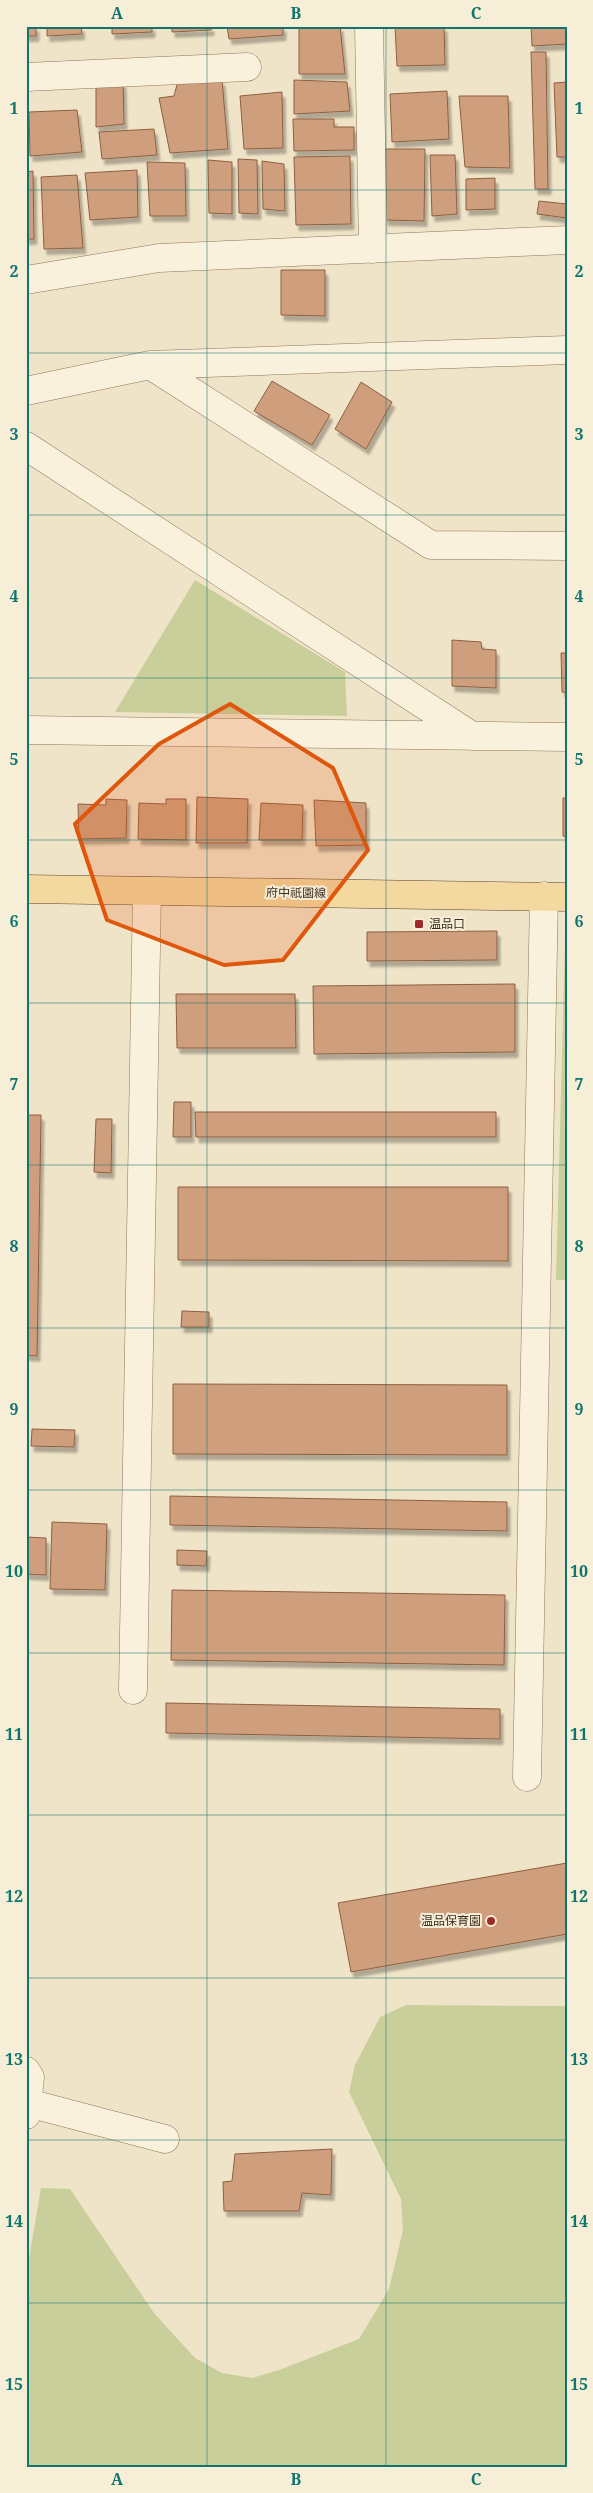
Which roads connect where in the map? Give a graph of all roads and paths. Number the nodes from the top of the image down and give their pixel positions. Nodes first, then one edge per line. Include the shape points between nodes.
1 (369, 26) edge
2 (247, 67) dead end
3 (26, 77) edge
4 (567, 240) edge
5 (373, 249) junction
6 (26, 280) edge
7 (567, 350) edge
8 (150, 365) junction
9 (26, 391) edge
10 (26, 446) edge
11 (567, 546) edge
12 (26, 730) edge
13 (472, 736) junction
14 (567, 737) edge
15 (26, 889) edge
16 (147, 891) junction
17 (555, 896) edge
18 (134, 1690) dead end
19 (527, 1777) dead end
20 (26, 2071) edge
21 (27, 2109) edge
22 (165, 2139) dead end

1 - 5 street
2 - 3 street
4 - 5 street
5 - 6 street via 159,258
7 - 8 street
8 - 9 street
8 - 11 street via 431,545
10 - 13 street
12 - 13 street
13 - 14 street
15 - 16 main road, 府中祇園線
16 - 17 main road, 府中祇園線
16 - 18 street
17 - 19 street
20 - 21 street via 30,2077
21 - 22 street

